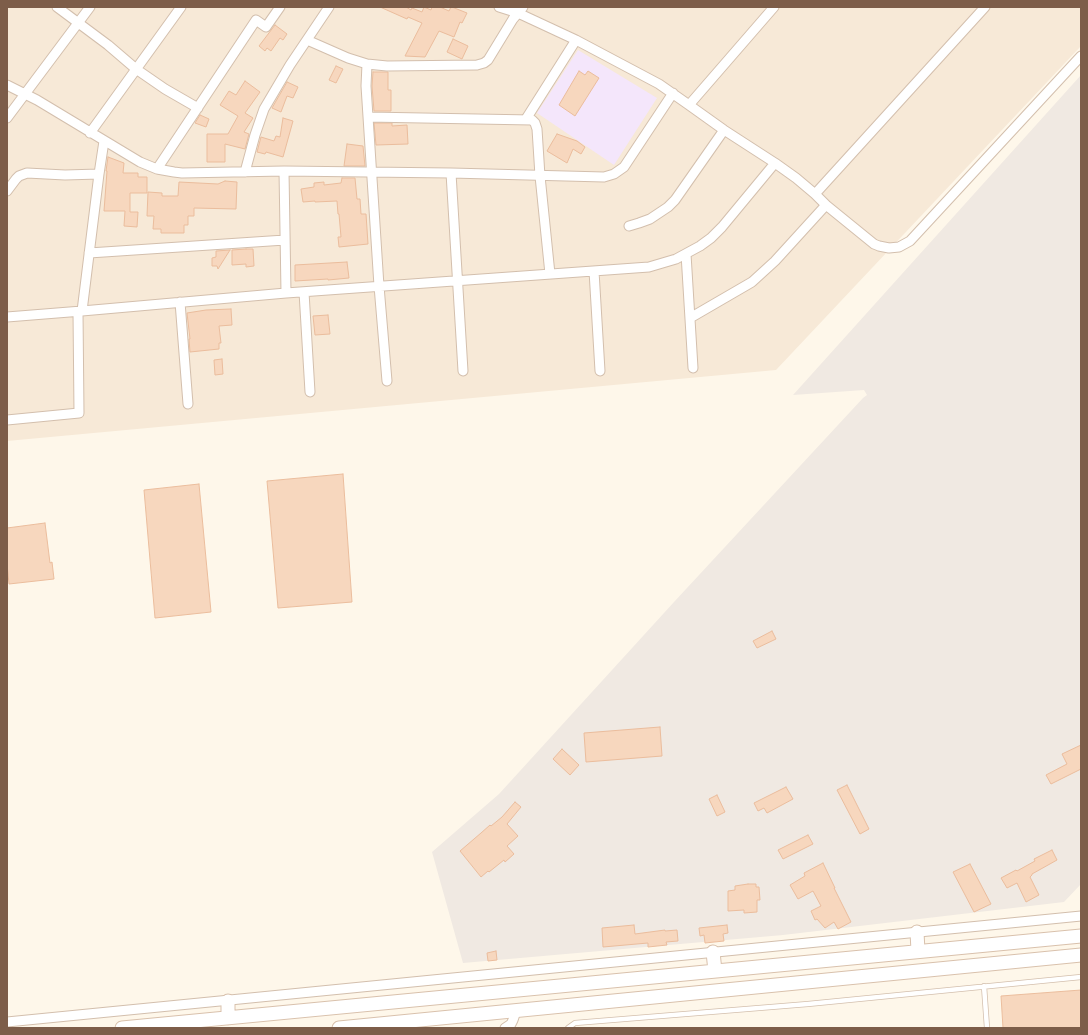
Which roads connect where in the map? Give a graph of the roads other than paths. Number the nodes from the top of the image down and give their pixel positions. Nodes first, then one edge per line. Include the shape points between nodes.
1 (58, 7) edge
2 (90, 7) edge
3 (181, 7) edge
4 (280, 7) edge
5 (329, 7) edge
6 (499, 7) edge
7 (774, 7) edge
8 (985, 7) edge
9 (520, 10) edge
10 (79, 23) junction
11 (307, 40) junction
12 (576, 40) junction
13 (1081, 56) edge
14 (367, 64) junction
15 (136, 69) junction
16 (7, 85) edge
17 (673, 93) junction
18 (25, 94) junction
19 (689, 104) junction
20 (198, 108) junction
21 (368, 116) junction
22 (7, 118) edge
23 (526, 119) junction
24 (724, 130) junction
25 (90, 133) junction
26 (104, 140) junction
27 (776, 163) junction
28 (157, 169) junction
29 (284, 171) junction
30 (245, 172) junction
31 (371, 172) junction
32 (451, 173) junction
33 (98, 174) junction
34 (540, 176) junction
35 (7, 191) edge
36 (815, 194) junction
37 (826, 205) junction
38 (629, 226) dead end
39 (285, 240) junction
40 (89, 253) junction
41 (686, 254) junction
42 (594, 271) junction
43 (550, 274) junction
44 (458, 280) junction
45 (379, 286) junction
46 (304, 292) junction
47 (286, 293) junction
48 (180, 302) junction
49 (80, 312) junction
50 (7, 317) edge
51 (690, 318) junction
52 (692, 368) dead end
53 (463, 371) dead end
54 (600, 371) dead end
55 (387, 381) dead end
56 (310, 392) dead end
57 (188, 404) dead end
58 (7, 420) edge
59 (1081, 916) edge
60 (917, 932) junction
61 (1081, 936) edge
62 (918, 951) junction
63 (713, 952) junction
64 (1081, 955) edge
65 (715, 971) junction
66 (1081, 977) edge
67 (984, 986) junction
68 (228, 1001) junction
69 (516, 1011) junction
70 (228, 1018) junction
71 (7, 1022) edge
72 (122, 1028) edge
73 (339, 1028) edge
74 (505, 1028) edge
75 (568, 1028) edge
76 (987, 1028) edge

1 - 10 street
2 - 10 street
3 - 15 street
4 - 20 street via 266,27 256,20
5 - 11 street
6 - 9 street
7 - 19 street
8 - 36 street
9 - 12 street
9 - 14 street via 488,60 480,65
10 - 15 street
10 - 18 street
11 - 14 street
11 - 30 street via 264,109
12 - 17 street
12 - 23 street
13 - 37 street via 904,245 884,248 874,244
14 - 21 street
15 - 20 street
15 - 25 street
16 - 18 street
17 - 19 street
17 - 34 street via 619,171 598,178
18 - 22 street
18 - 25 street
19 - 24 street
20 - 28 street
21 - 23 street
21 - 31 street
23 - 34 street via 532,120 537,129
24 - 27 street
24 - 38 street via 676,200 650,219
25 - 26 street
26 - 28 street via 140,162
26 - 33 street
27 - 36 street
27 - 41 street via 722,227 711,238
28 - 30 street via 182,173
29 - 30 street
29 - 31 street
29 - 39 street
31 - 32 street
31 - 45 street
32 - 34 street
32 - 44 street
33 - 35 street via 26,173 19,176
33 - 40 street
34 - 43 street
36 - 37 street
37 - 51 street via 775,261 752,282
39 - 40 street
39 - 47 street
40 - 49 street
41 - 42 street via 649,267
41 - 51 street
42 - 43 street
42 - 54 street
43 - 44 street
44 - 45 street
44 - 53 street
45 - 46 street
45 - 55 street
46 - 47 street
46 - 56 street
47 - 48 street
48 - 49 street
48 - 57 street
49 - 50 street
49 - 58 street via 79,413
51 - 52 street
59 - 60 street
60 - 62 main road
60 - 63 street
61 - 62 main road
62 - 65 main road
63 - 65 main road
63 - 68 street
64 - 69 main road
65 - 70 main road
66 - 67 lane
67 - 75 lane via 808,1004 575,1022
67 - 76 lane
68 - 70 main road
68 - 71 street
69 - 73 main road
69 - 74 street via 511,1024
70 - 72 main road

